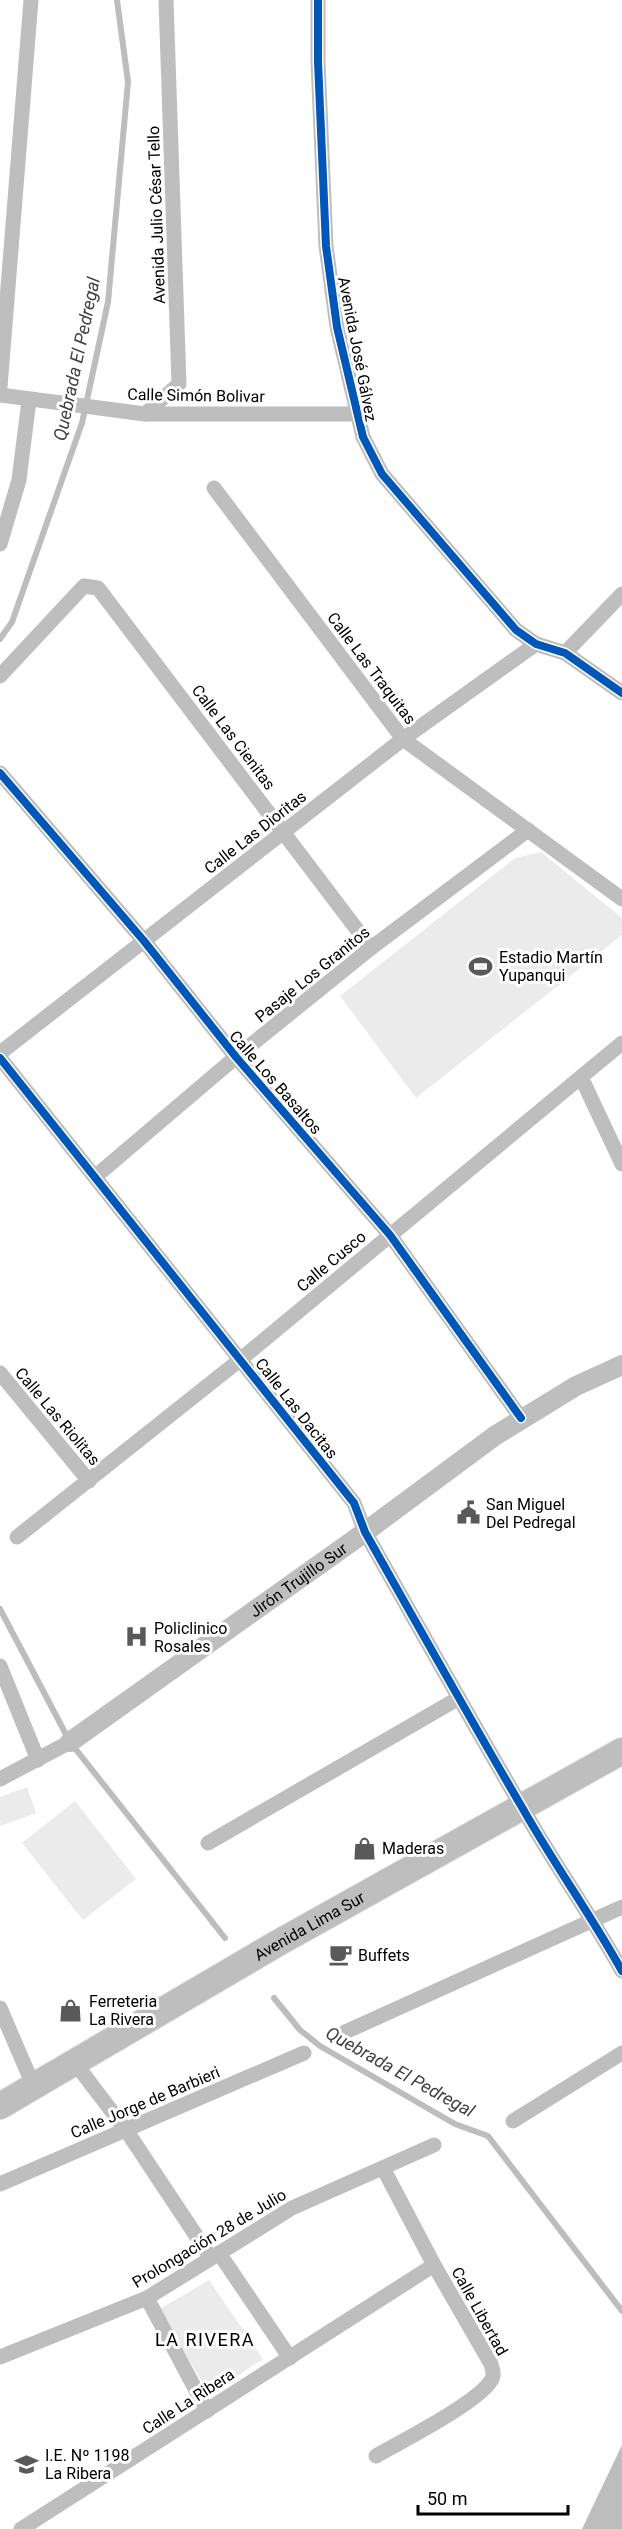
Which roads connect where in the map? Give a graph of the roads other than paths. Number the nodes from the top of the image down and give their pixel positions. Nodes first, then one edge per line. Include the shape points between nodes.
1 (31, 0) edge
2 (166, 0) edge
3 (318, 0) edge
4 (0, 387) edge
5 (0, 395) edge
6 (29, 400) junction
7 (145, 414) junction
8 (356, 414) junction
9 (214, 488) dead end
10 (0, 544) edge
11 (622, 594) edge
12 (536, 644) junction
13 (565, 653) junction
14 (0, 676) edge
15 (622, 693) edge
16 (403, 739) junction
17 (0, 773) edge
18 (528, 830) junction
19 (284, 832) junction
20 (622, 899) edge
21 (144, 941) junction
22 (371, 948) junction
23 (622, 1043) edge
24 (0, 1053) edge
25 (236, 1057) junction
26 (0, 1058) edge
27 (581, 1077) junction
28 (622, 1164) edge
29 (96, 1176) junction
30 (390, 1235) junction
31 (241, 1359) junction
32 (622, 1365) edge
33 (0, 1373) edge
34 (521, 1418) junction
35 (89, 1481) junction
36 (364, 1532) junction
37 (17, 1537) dead end
38 (0, 1666) edge
39 (459, 1698) junction
40 (70, 1742) joint
41 (622, 1751) edge
42 (38, 1760) junction
43 (0, 1779) edge
44 (522, 1808) junction
45 (208, 1843) dead end
46 (622, 1907) edge
47 (594, 1920) junction
48 (622, 1971) edge
49 (0, 2008) edge
50 (345, 2032) dead end
51 (304, 2052) dead end
52 (622, 2053) edge
53 (75, 2064) junction
54 (34, 2087) junction
55 (0, 2106) edge
56 (513, 2121) dead end
57 (126, 2130) junction
58 (434, 2145) dead end
59 (383, 2168) junction
60 (0, 2184) edge
61 (215, 2255) junction
62 (434, 2265) junction
63 (147, 2298) junction
64 (0, 2357) edge
65 (290, 2358) junction
66 (207, 2410) junction
67 (376, 2456) dead end
68 (21, 2529) edge

1 - 4 street
2 - 7 street, Avenida Julio César Tello via 179,384
3 - 8 street, Avenida José Gálvez via 326,246
5 - 6 street, Calle Simón Bolivar
6 - 7 street, Calle Simón Bolivar
6 - 10 street via 19,480
7 - 8 street, Calle Simón Bolivar
8 - 12 street, Avenida José Gálvez via 382,474 516,630
9 - 16 street, Calle Las Traquitas
11 - 13 street
12 - 13 street, Avenida José Gálvez
12 - 16 street, Calle Las Dioritas
13 - 15 street, Avenida José Gálvez
14 - 19 street, Calle Las Cienitas via 84,586 98,588
16 - 18 street, Calle Las Traquitas
16 - 19 street, Calle Las Dioritas
17 - 21 street, Calle Los Basaltos
18 - 20 street, Calle Las Traquitas
18 - 22 street, Pasaje Los Granitos
19 - 21 street, Calle Las Dioritas
19 - 22 street, Calle Las Cienitas
21 - 24 street, Calle Las Dioritas
21 - 25 street, Calle Los Basaltos
22 - 25 street, Pasaje Los Granitos
23 - 27 street, Calle Cusco
25 - 29 street, Pasaje Los Granitos
25 - 30 street, Calle Los Basaltos
26 - 29 street, Calle Las Dacitas
27 - 28 street
27 - 30 street, Calle Cusco
29 - 31 street, Calle Las Dacitas
30 - 31 street, Calle Cusco
30 - 34 street, Calle Los Basaltos
31 - 35 street, Calle Cusco
31 - 36 street, Calle Las Dacitas via 354,1503
32 - 34 street, Jirón Trujillo Sur
33 - 35 street, Calle Las Riolitas
34 - 36 street, Jirón Trujillo Sur
35 - 37 street, Calle Cusco
36 - 39 street, Calle Las Dacitas
36 - 40 street, Jirón Trujillo Sur
38 - 42 street
39 - 44 street, Calle Las Dacitas
39 - 45 street
40 - 42 street
41 - 44 highway, Avenida Lima Sur
42 - 43 street
44 - 47 street, Calle Las Dacitas
44 - 53 highway, Avenida Lima Sur via 278,1943
46 - 47 street
47 - 48 street, Calle Las Dacitas
47 - 50 street
49 - 54 street
51 - 57 street, Calle Jorge de Barbieri
52 - 56 street
53 - 54 highway, Avenida Lima Sur
53 - 57 street
54 - 55 highway, Avenida Lima Sur
57 - 60 street, Calle Jorge de Barbieri
57 - 61 street
58 - 59 street, Prolongación 28 de Julio
59 - 61 street, Prolongación 28 de Julio via 292,2208
59 - 62 street, Calle Libertad
61 - 63 street, Prolongación 28 de Julio
61 - 65 street
62 - 65 street, Calle La Ribera
62 - 67 street, Calle Libertad via 494,2374 472,2398
63 - 64 street, Prolongación 28 de Julio
63 - 66 street
65 - 66 street, Calle La Ribera
66 - 68 street, Calle La Ribera

